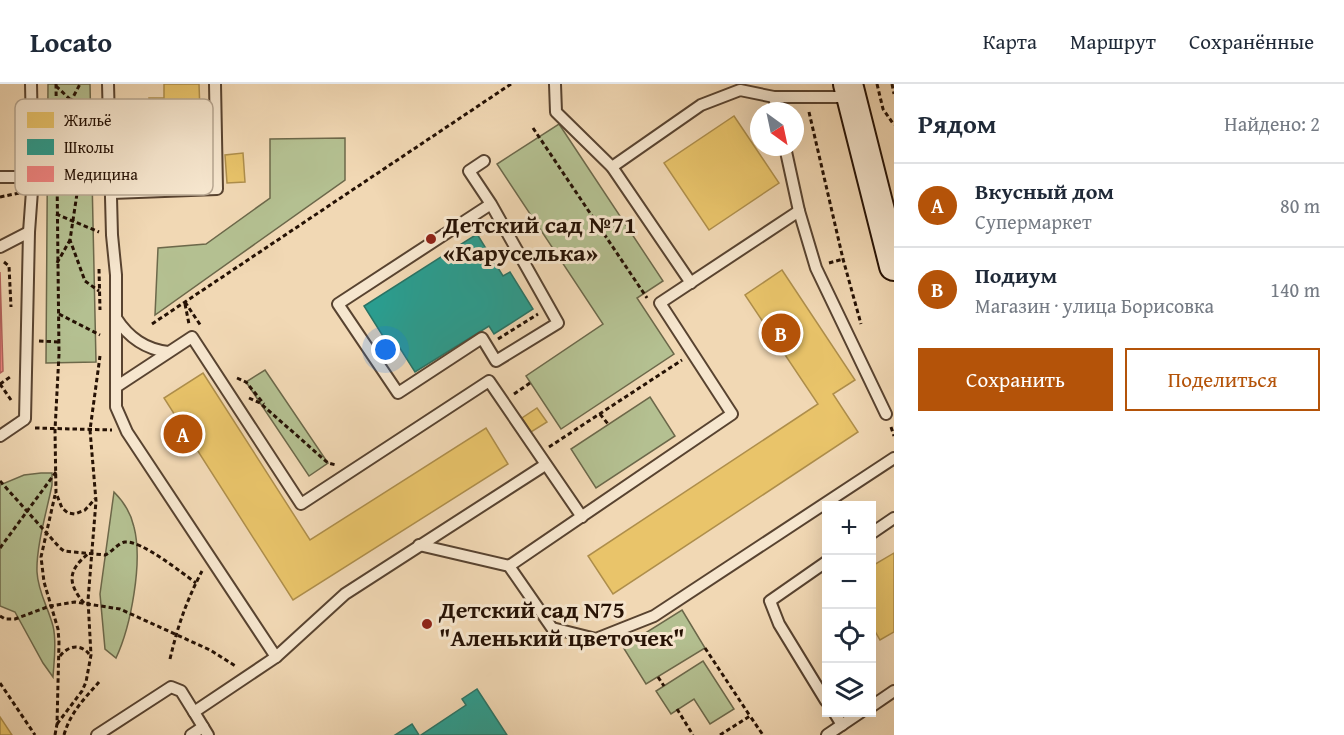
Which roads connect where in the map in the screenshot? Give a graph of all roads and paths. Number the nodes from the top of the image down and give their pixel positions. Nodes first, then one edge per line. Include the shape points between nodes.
1 (31, 84) edge
2 (80, 84) edge
3 (108, 84) edge
4 (215, 84) edge
5 (511, 84) edge
6 (555, 84) edge
7 (877, 84) edge
8 (892, 84) edge
9 (56, 85) edge
10 (849, 91) edge
11 (894, 94) edge
12 (774, 97) junction
13 (805, 97) junction
14 (31, 99) edge
15 (69, 99) edge
16 (72, 99) edge
17 (109, 99) edge
18 (775, 102) edge
19 (894, 125) edge
20 (533, 128) dead end
21 (787, 156) edge
22 (484, 160) dead end
23 (612, 167) junction
24 (213, 189) edge
25 (15, 194) edge
26 (32, 195) edge
27 (56, 195) edge
28 (77, 195) edge
29 (112, 195) edge
30 (0, 197) edge
31 (491, 204) junction
32 (799, 211) junction
33 (56, 214) junction
34 (73, 220) junction
35 (99, 221) dead end
36 (99, 231) junction
37 (29, 232) junction
38 (112, 235) junction
39 (70, 240) junction
40 (0, 247) edge
41 (57, 263) junction
42 (894, 266) edge
43 (99, 267) dead end
44 (691, 283) junction
45 (99, 291) junction
46 (185, 302) junction
47 (653, 307) dead end
48 (543, 311) dead end
49 (58, 313) junction
50 (100, 313) dead end
51 (116, 318) junction
52 (100, 324) dead end
53 (152, 324) dead end
54 (205, 331) dead end
55 (100, 334) junction
56 (192, 337) junction
57 (850, 338) junction
58 (168, 352) junction
59 (693, 353) junction
60 (496, 360) junction
61 (231, 369) dead end
62 (0, 384) edge
63 (116, 387) junction
64 (225, 389) junction
65 (272, 413) junction
66 (600, 414) junction
67 (886, 414) dead end
68 (25, 419) junction
69 (608, 424) dead end
70 (123, 425) junction
71 (55, 430) junction
72 (90, 430) junction
73 (0, 436) edge
74 (538, 455) junction
75 (894, 458) edge
76 (545, 465) junction
77 (56, 471) junction
78 (353, 471) junction
79 (0, 481) edge
80 (56, 493) junction
81 (96, 497) junction
82 (27, 511) junction
83 (582, 517) junction
84 (894, 518) edge
85 (876, 530) edge
86 (46, 533) junction
87 (419, 545) junction
88 (0, 548) edge
89 (90, 554) junction
90 (211, 559) junction
91 (822, 565) edge
92 (509, 566) junction
93 (196, 583) junction
94 (87, 605) junction
95 (50, 606) junction
96 (0, 616) edge
97 (176, 634) junction
98 (705, 648) dead end
99 (91, 655) junction
100 (59, 657) junction
101 (276, 657) junction
102 (171, 659) dead end
103 (246, 677) junction
104 (658, 677) dead end
105 (99, 682) dead end
106 (0, 683) edge
107 (664, 686) dead end
108 (894, 691) edge
109 (822, 695) edge
110 (876, 703) edge
111 (677, 709) dead end
112 (194, 712) junction
113 (750, 716) junction
114 (837, 717) edge
115 (854, 717) edge
116 (57, 724) junction
117 (842, 725) junction
118 (206, 731) edge
119 (35, 735) edge
120 (55, 735) edge
121 (64, 735) edge
122 (97, 735) edge
123 (191, 735) edge
124 (693, 735) edge
125 (720, 735) edge
126 (763, 735) edge
127 (827, 735) edge

1 - 14 lane
2 - 16 path
3 - 17 lane
4 - 24 lane via 217,189
5 - 46 path
6 - 23 lane via 556,112
7 - 19 path via 883,109
8 - 11 path
9 - 15 path
10 - 13 lane
10 - 42 street
12 - 13 lane
12 - 18 lane
12 - 23 lane via 740,90 701,105
13 - 57 path via 862,330
20 - 47 path
21 - 32 lane
22 - 31 lane via 469,171
23 - 44 lane
25 - 30 path
26 - 37 lane
27 - 33 path
28 - 34 path
29 - 38 lane
31 - 60 lane via 558,323
31 - 60 lane via 338,304 398,393 482,338
32 - 44 lane
32 - 57 lane via 816,268
33 - 34 path
33 - 41 path
34 - 36 path
34 - 39 path
35 - 36 path
36 - 38 path
37 - 40 lane
37 - 68 lane
38 - 51 lane
39 - 41 path
39 - 45 path via 85,282
41 - 49 path
43 - 45 path
44 - 59 lane via 660,303
45 - 50 path
46 - 53 path
46 - 54 path
46 - 56 path
48 - 60 path via 496,341
49 - 55 path
49 - 71 path
51 - 58 lane via 126,333 141,344
51 - 63 lane
52 - 55 path
55 - 72 path
56 - 58 lane
56 - 64 lane
57 - 67 lane
58 - 63 lane
59 - 66 path
59 - 83 lane via 732,414
61 - 65 path
62 - 68 path
63 - 70 lane via 116,407
64 - 65 path via 260,403
64 - 78 lane via 301,504
65 - 78 path via 328,463
66 - 69 path
66 - 74 path
68 - 71 path via 35,428
68 - 73 lane
70 - 72 path via 114,430
70 - 90 lane
71 - 72 path
71 - 77 path
72 - 81 path
74 - 76 lane
74 - 78 lane via 489,381
75 - 92 lane via 654,616 596,639 552,627
76 - 83 lane
76 - 87 lane
77 - 80 path
77 - 82 path
79 - 82 path
80 - 81 path via 62,507 75,514 85,510
80 - 86 path
81 - 89 path via 96,527
82 - 86 path
82 - 88 path
83 - 92 lane
84 - 85 lane
86 - 89 path via 64,551
86 - 95 path via 41,557
87 - 92 lane
87 - 101 lane via 345,594
89 - 93 path via 105,555 121,543 134,543
89 - 94 path
89 - 94 path via 76,565 71,576 74,590
90 - 93 path
90 - 101 lane
91 - 109 lane via 770,601 779,624
93 - 97 path
94 - 95 path via 75,602
94 - 97 path via 120,609
94 - 99 path
95 - 96 path via 15,619
95 - 100 path via 58,629
97 - 102 path
97 - 103 path via 223,658
98 - 113 path
99 - 100 path via 76,647
99 - 116 path via 82,691
100 - 116 path
101 - 103 lane
103 - 112 lane
104 - 107 path
105 - 121 path via 73,711
106 - 119 path
108 - 110 lane
111 - 124 path
112 - 118 lane
112 - 122 lane via 180,691 171,687
113 - 125 path
113 - 126 path
114 - 117 lane
115 - 117 lane
116 - 120 path
117 - 127 lane
118 - 123 lane

